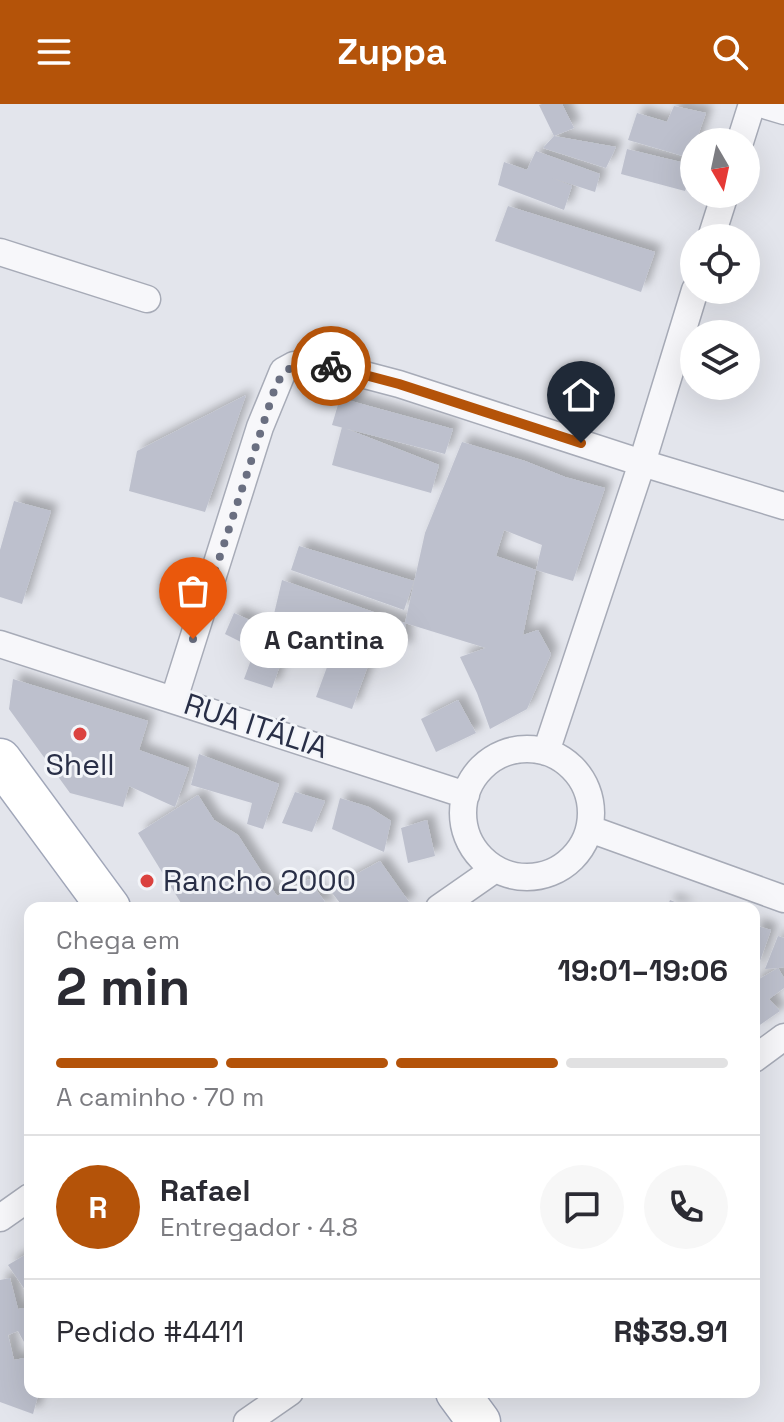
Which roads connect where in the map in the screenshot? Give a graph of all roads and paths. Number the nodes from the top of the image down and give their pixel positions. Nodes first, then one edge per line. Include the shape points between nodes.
1 (752, 104) edge
2 (761, 104) edge
3 (784, 111) edge
4 (744, 128) edge
5 (0, 252) edge
6 (147, 299) dead end
7 (691, 304) edge
8 (642, 463) junction
9 (784, 506) edge
10 (2, 647) edge
11 (174, 699) junction
12 (546, 752) junction
13 (0, 760) edge
14 (466, 795) junction
15 (590, 829) junction
16 (495, 869) junction
17 (784, 899) edge
18 (105, 902) edge
19 (448, 902) edge
20 (784, 1037) edge
21 (760, 1055) edge
22 (24, 1201) edge
23 (0, 1218) edge
24 (281, 1398) edge
25 (461, 1398) edge
26 (247, 1422) edge
27 (479, 1422) edge

1 - 4 street
2 - 3 street
5 - 6 street
7 - 8 street
8 - 9 street
8 - 11 street via 399,384 323,364 294,365 283,371 276,385
8 - 12 street
10 - 11 street, RUA ITÁLIA
11 - 14 street, RUA ITÁLIA
12 - 14 street via 521,750 497,757 483,767
12 - 15 street via 571,767 588,791
13 - 18 main road
14 - 16 street via 468,837
15 - 16 street via 582,847 553,872 524,876
15 - 17 street
16 - 19 street
20 - 21 street
22 - 23 street
24 - 26 street
25 - 27 main road

